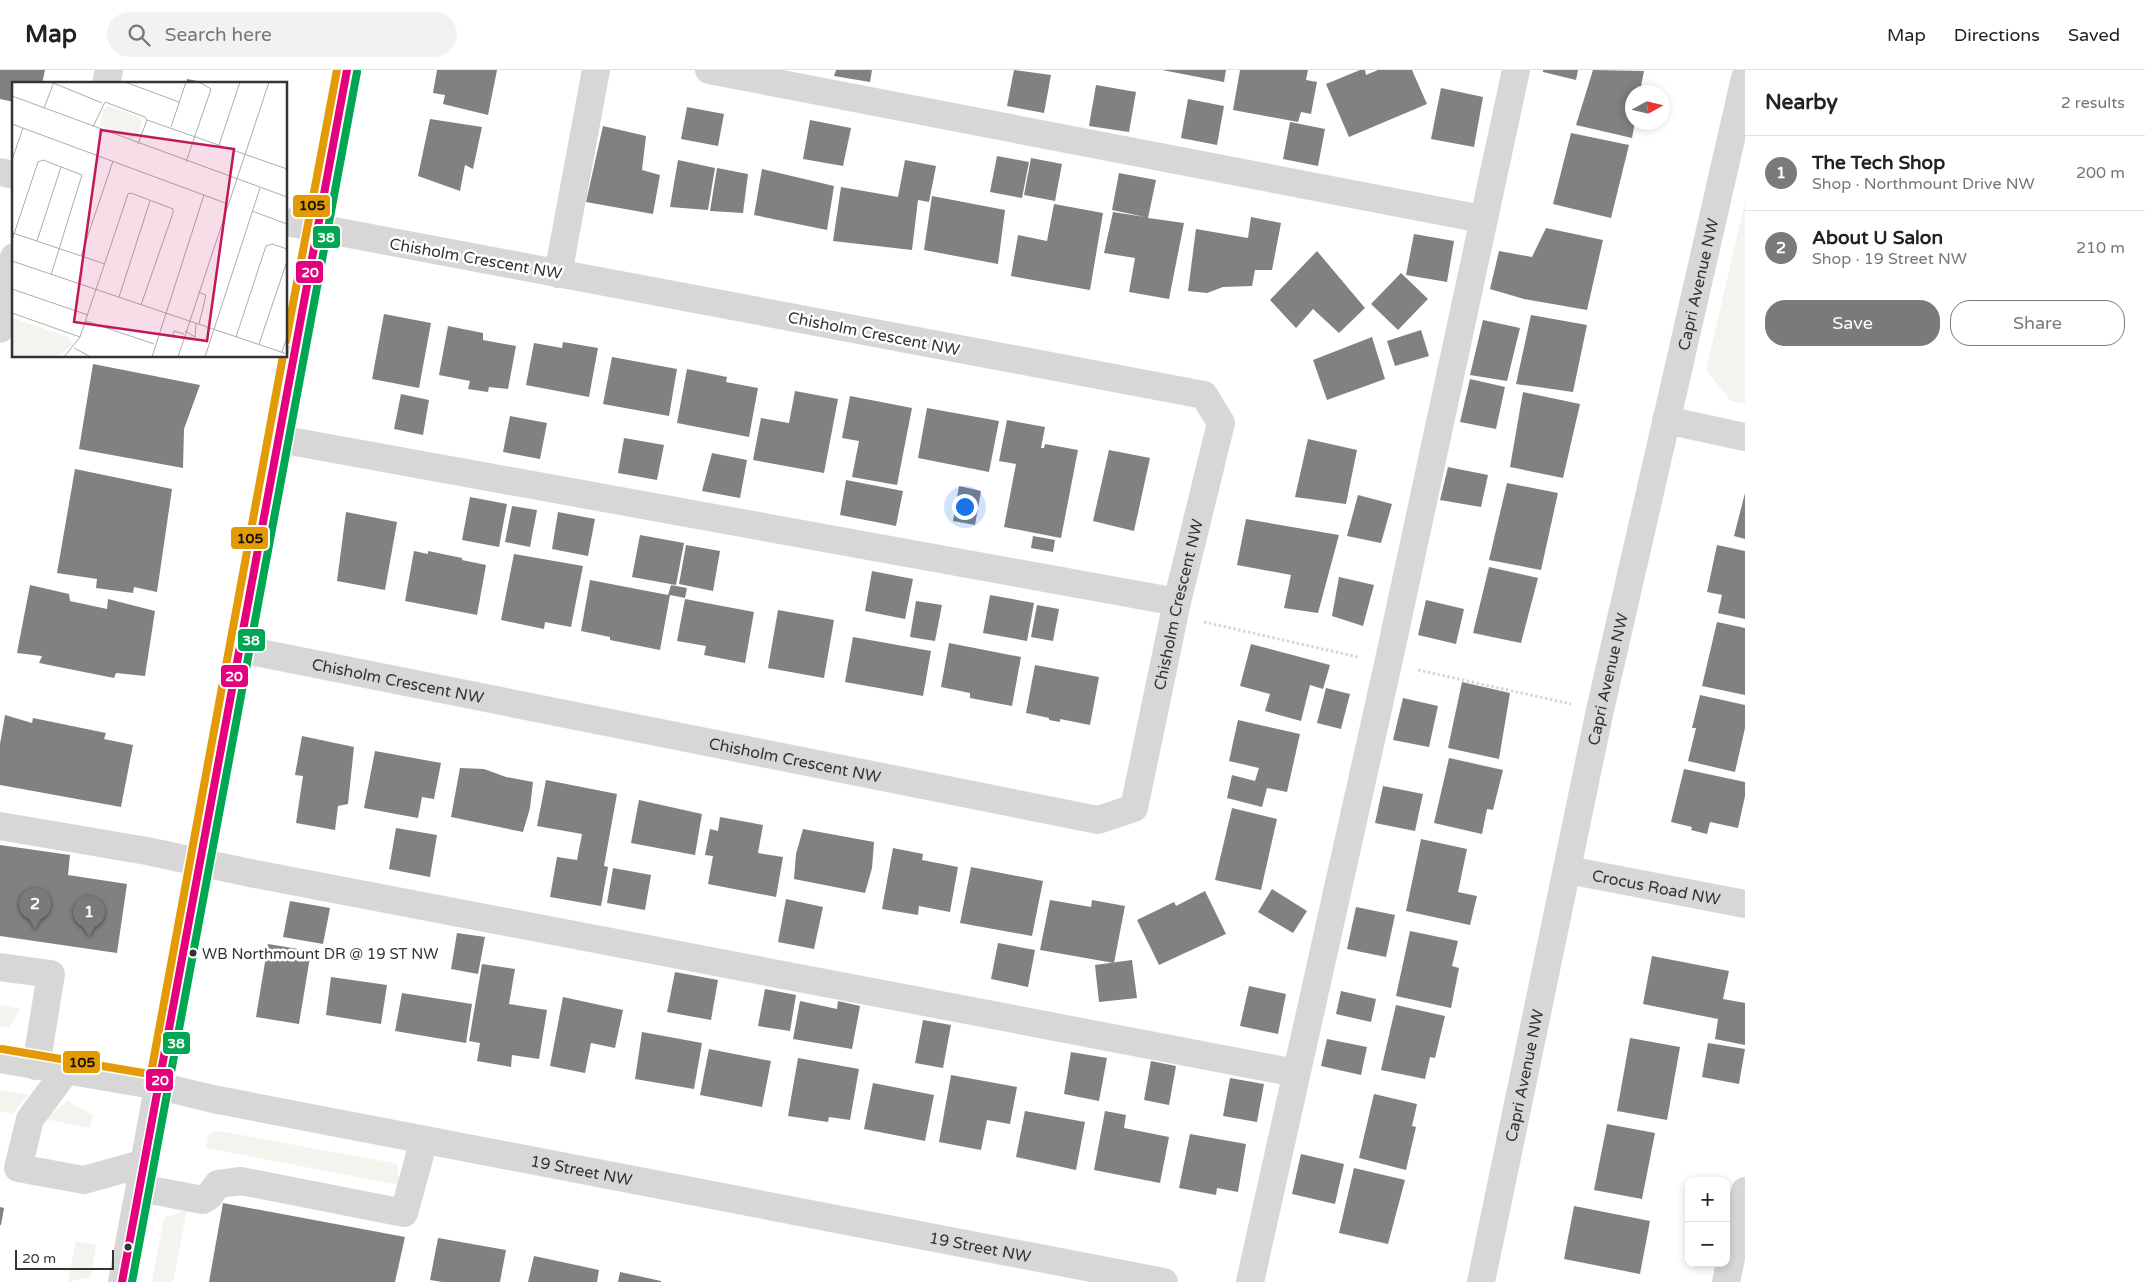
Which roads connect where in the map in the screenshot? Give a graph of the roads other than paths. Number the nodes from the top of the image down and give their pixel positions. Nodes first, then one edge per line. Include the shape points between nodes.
1 (347, 70) edge
2 (596, 70) edge
3 (709, 70) edge
4 (1516, 70) edge
5 (1745, 78) edge
6 (1482, 219) junction
7 (288, 222) edge
8 (318, 228) junction
9 (12, 267) edge
10 (558, 274) junction
11 (0, 329) edge
12 (1666, 420) junction
13 (1745, 437) edge
14 (279, 439) junction
15 (1177, 602) junction
16 (240, 648) junction
17 (0, 826) edge
18 (200, 862) junction
19 (1568, 870) junction
20 (1745, 904) edge
21 (0, 966) edge
22 (0, 1059) edge
23 (36, 1066) junction
24 (65, 1072) junction
25 (1296, 1073) junction
26 (159, 1086) junction
27 (424, 1140) junction
28 (9, 1166) edge
29 (142, 1176) junction
30 (1745, 1191) edge
31 (122, 1282) edge
32 (1164, 1282) edge
33 (1250, 1282) edge
34 (1481, 1282) edge
35 (1726, 1282) edge

1 - 8 street
2 - 10 street
3 - 6 street
4 - 6 street
5 - 12 street, Capri Avenue NW
6 - 25 street via 1390,654
7 - 8 street, Chisholm Crescent NW
8 - 10 street, Chisholm Crescent NW
8 - 14 street
9 - 11 street
10 - 15 street, Chisholm Crescent NW via 1204,395 1221,423
12 - 13 street
12 - 19 street, Capri Avenue NW via 1600,710
14 - 15 street
14 - 16 street
15 - 16 street, Chisholm Crescent NW via 1134,808 1098,820
16 - 18 street
17 - 18 street
18 - 25 street
18 - 26 street
19 - 20 street, Crocus Road NW
19 - 34 street, Capri Avenue NW
21 - 23 street via 52,974
22 - 23 street, 19 Street NW
23 - 24 street, 19 Street NW
24 - 26 street, 19 Street NW
24 - 28 street via 30,1119
25 - 33 street
26 - 27 street, 19 Street NW
26 - 29 street
27 - 29 street via 404,1213 241,1181 218,1184 203,1200
27 - 32 street, 19 Street NW
28 - 29 street via 84,1180
29 - 31 street
30 - 35 street

